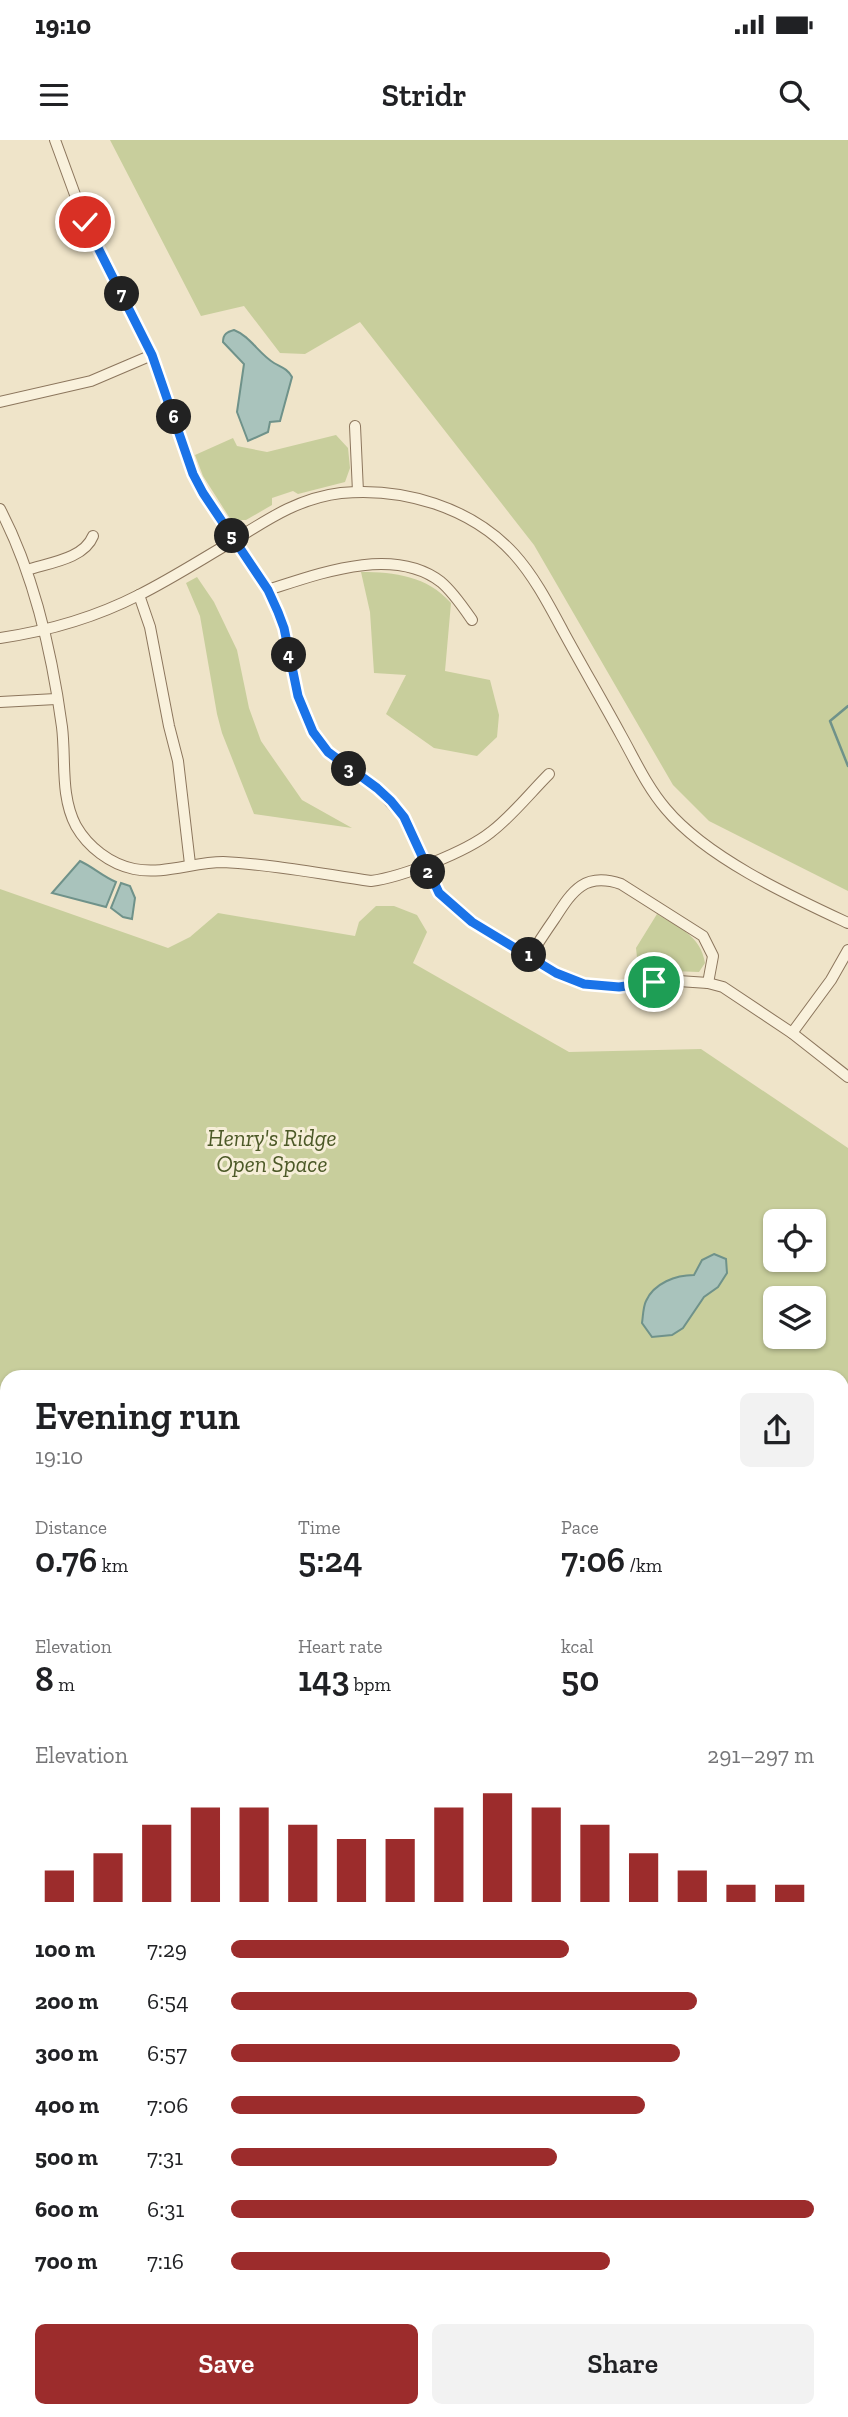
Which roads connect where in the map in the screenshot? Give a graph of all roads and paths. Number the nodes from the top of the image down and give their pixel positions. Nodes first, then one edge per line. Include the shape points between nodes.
1 (55, 140) edge
2 (152, 355) junction
3 (0, 402) edge
4 (355, 426) dead end
5 (358, 492) junction
6 (0, 509) edge
7 (93, 536) dead end
8 (234, 540) junction
9 (27, 570) junction
10 (268, 590) junction
11 (139, 595) junction
12 (472, 620) dead end
13 (43, 630) junction
14 (0, 638) edge
15 (56, 699) junction
16 (0, 702) edge
17 (549, 774) dead end
18 (190, 864) junction
19 (425, 866) junction
20 (848, 923) edge
21 (848, 950) edge
22 (530, 956) junction
23 (708, 983) junction
24 (792, 1033) junction
25 (848, 1077) edge

1 - 2 street via 85,222
2 - 3 street via 91,381
2 - 8 street via 193,474
4 - 5 street
5 - 8 street via 295,505
5 - 20 street via 429,501 466,517 509,549 543,595 652,792 667,811 732,863
6 - 9 street
7 - 9 street via 75,553
8 - 10 street
8 - 11 street
9 - 13 street
10 - 12 street via 361,565 385,564 440,582
10 - 19 street via 284,628 298,696 313,732 328,752 391,801 404,817
11 - 13 street
11 - 18 street via 178,761
13 - 14 street
13 - 15 street
15 - 16 street
15 - 18 street via 69,810 83,836 104,856 133,869
17 - 19 street via 491,832
18 - 19 street via 250,864 370,881
19 - 22 street via 452,907
21 - 24 street
22 - 23 street via 584,984
22 - 23 street via 573,890 588,882 610,880 703,936 713,956
23 - 24 street via 734,994
24 - 25 street

